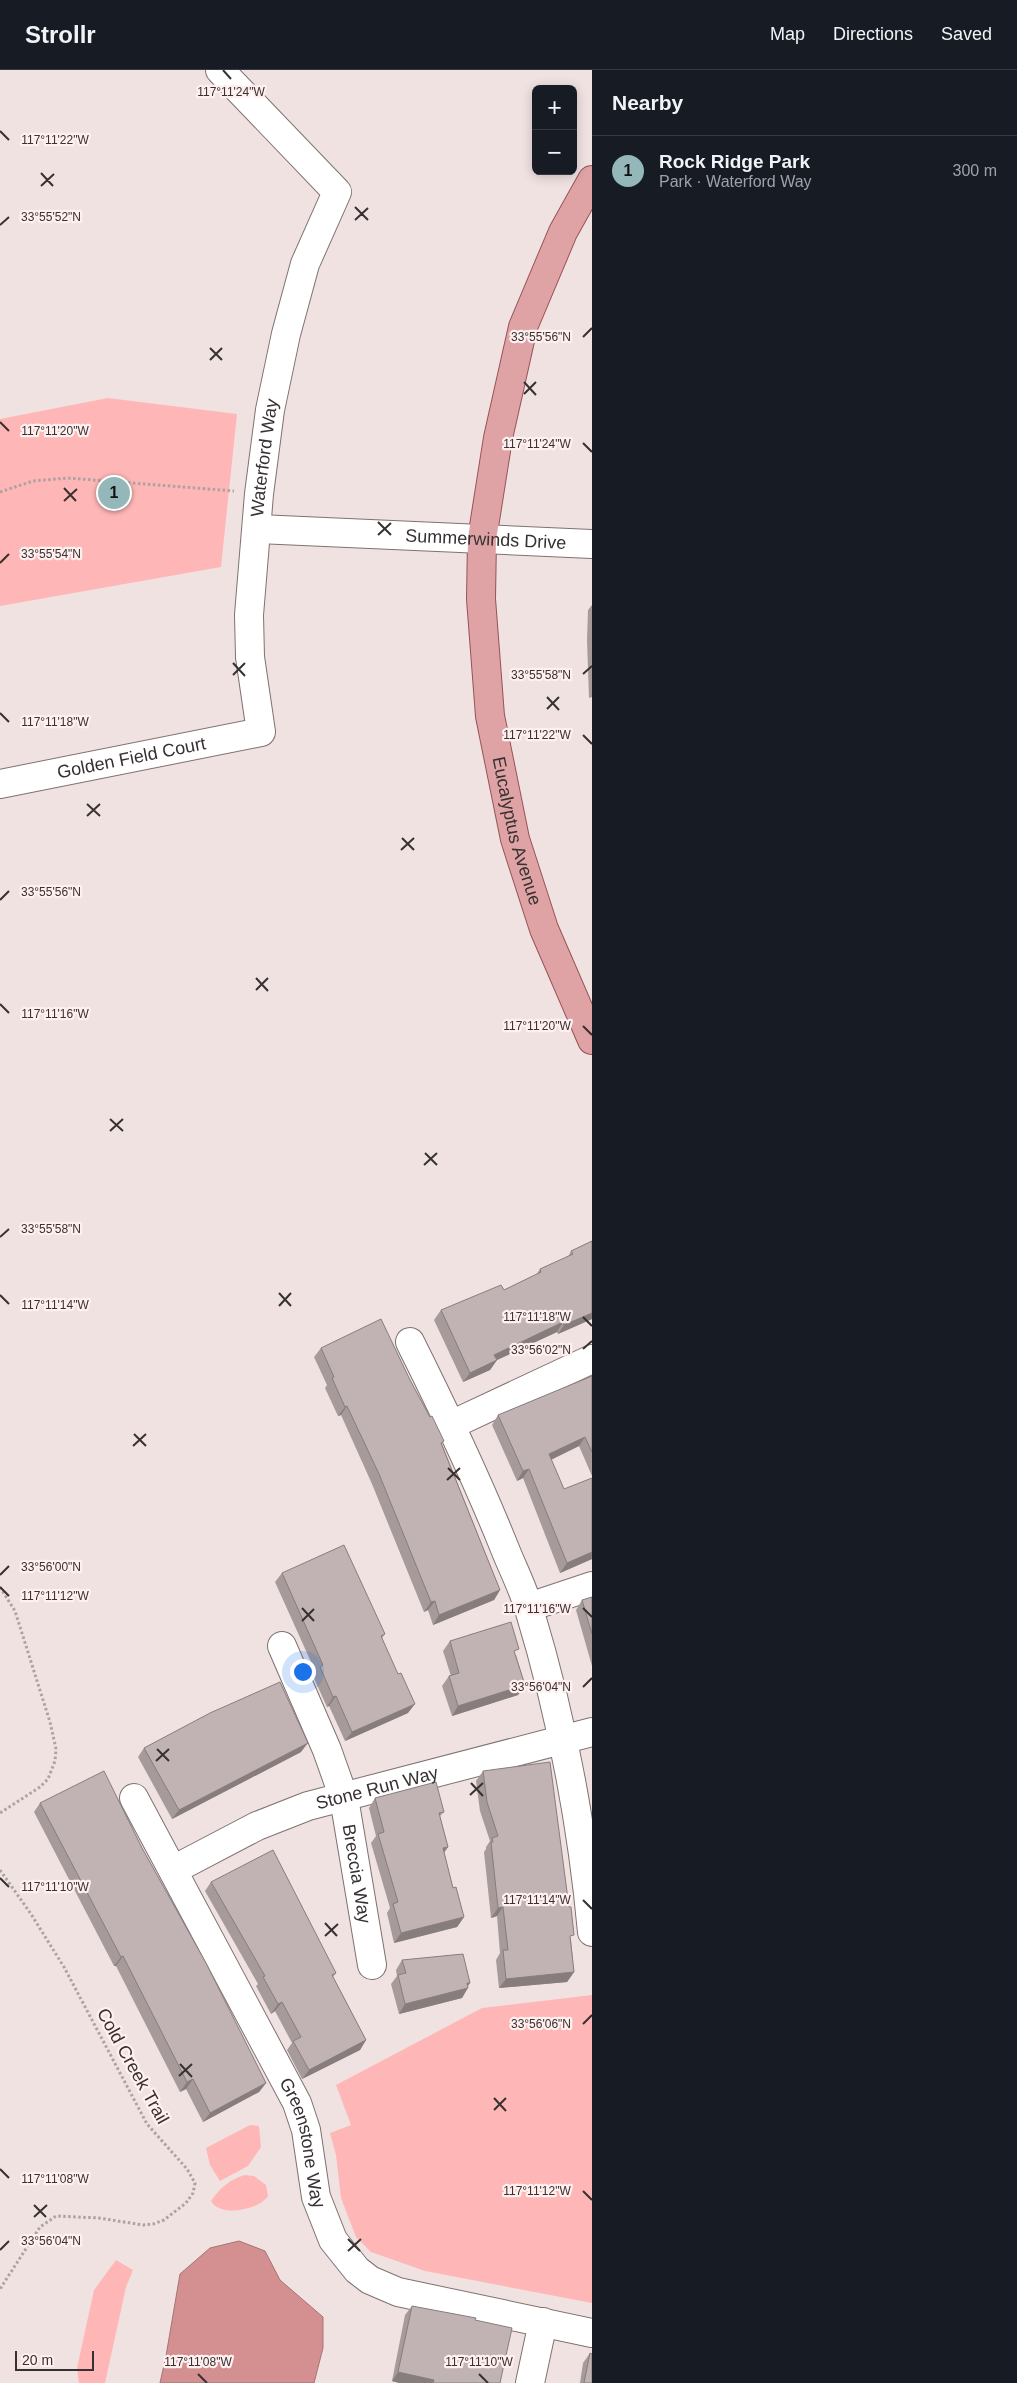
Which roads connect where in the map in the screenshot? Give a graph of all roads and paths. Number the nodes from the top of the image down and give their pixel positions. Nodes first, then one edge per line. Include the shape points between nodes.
1 (220, 70) edge
2 (592, 180) edge
3 (0, 492) edge
4 (260, 494) junction
5 (258, 529) junction
6 (482, 539) junction
7 (592, 544) edge
8 (262, 732) joint
9 (0, 784) edge
10 (592, 1040) edge
11 (410, 1342) dead end
12 (592, 1359) edge
13 (451, 1424) junction
14 (592, 1586) edge
15 (0, 1587) edge
16 (529, 1607) junction
17 (282, 1646) dead end
18 (592, 1732) edge
19 (564, 1740) junction
20 (134, 1798) dead end
21 (344, 1798) junction
22 (0, 1813) edge
23 (0, 1870) edge
24 (173, 1870) junction
25 (590, 1879) edge
26 (592, 1932) edge
27 (372, 1965) dead end
28 (0, 2289) edge
29 (543, 2322) junction
30 (592, 2333) edge
31 (530, 2383) edge

1 - 4 street, Waterford Way via 337,192 306,264 286,334 270,410
2 - 6 main road, Eucalyptus Avenue via 563,232 523,328 498,438
3 - 4 path via 33,482 68,478
4 - 5 street, Waterford Way
5 - 6 street, Summerwinds Drive
5 - 8 street, Waterford Way via 249,615 250,657
6 - 7 street, Summerwinds Drive
6 - 10 main road, Eucalyptus Avenue via 481,600 490,716 515,839 544,929
8 - 9 street, Golden Field Court
11 - 13 street
12 - 13 street
13 - 16 street
14 - 16 street
15 - 22 path via 15,1611 56,1749 48,1780
16 - 19 street
17 - 21 street, Breccia Way
18 - 19 street, Stone Run Way
19 - 21 street, Stone Run Way
19 - 25 street
20 - 24 street, Greenstone Way
21 - 24 street, Stone Run Way via 308,1806 257,1826
21 - 27 street, Breccia Way
23 - 28 path, Cold Creek Trail via 64,1968 147,2124 187,2169 195,2183 186,2203 164,2220 153,2224 56,2216 40,2227
24 - 29 street, Greenstone Way via 297,2103 306,2130 319,2206 344,2257 370,2280 398,2292
25 - 26 street
29 - 30 street, Greenstone Way
29 - 31 street

